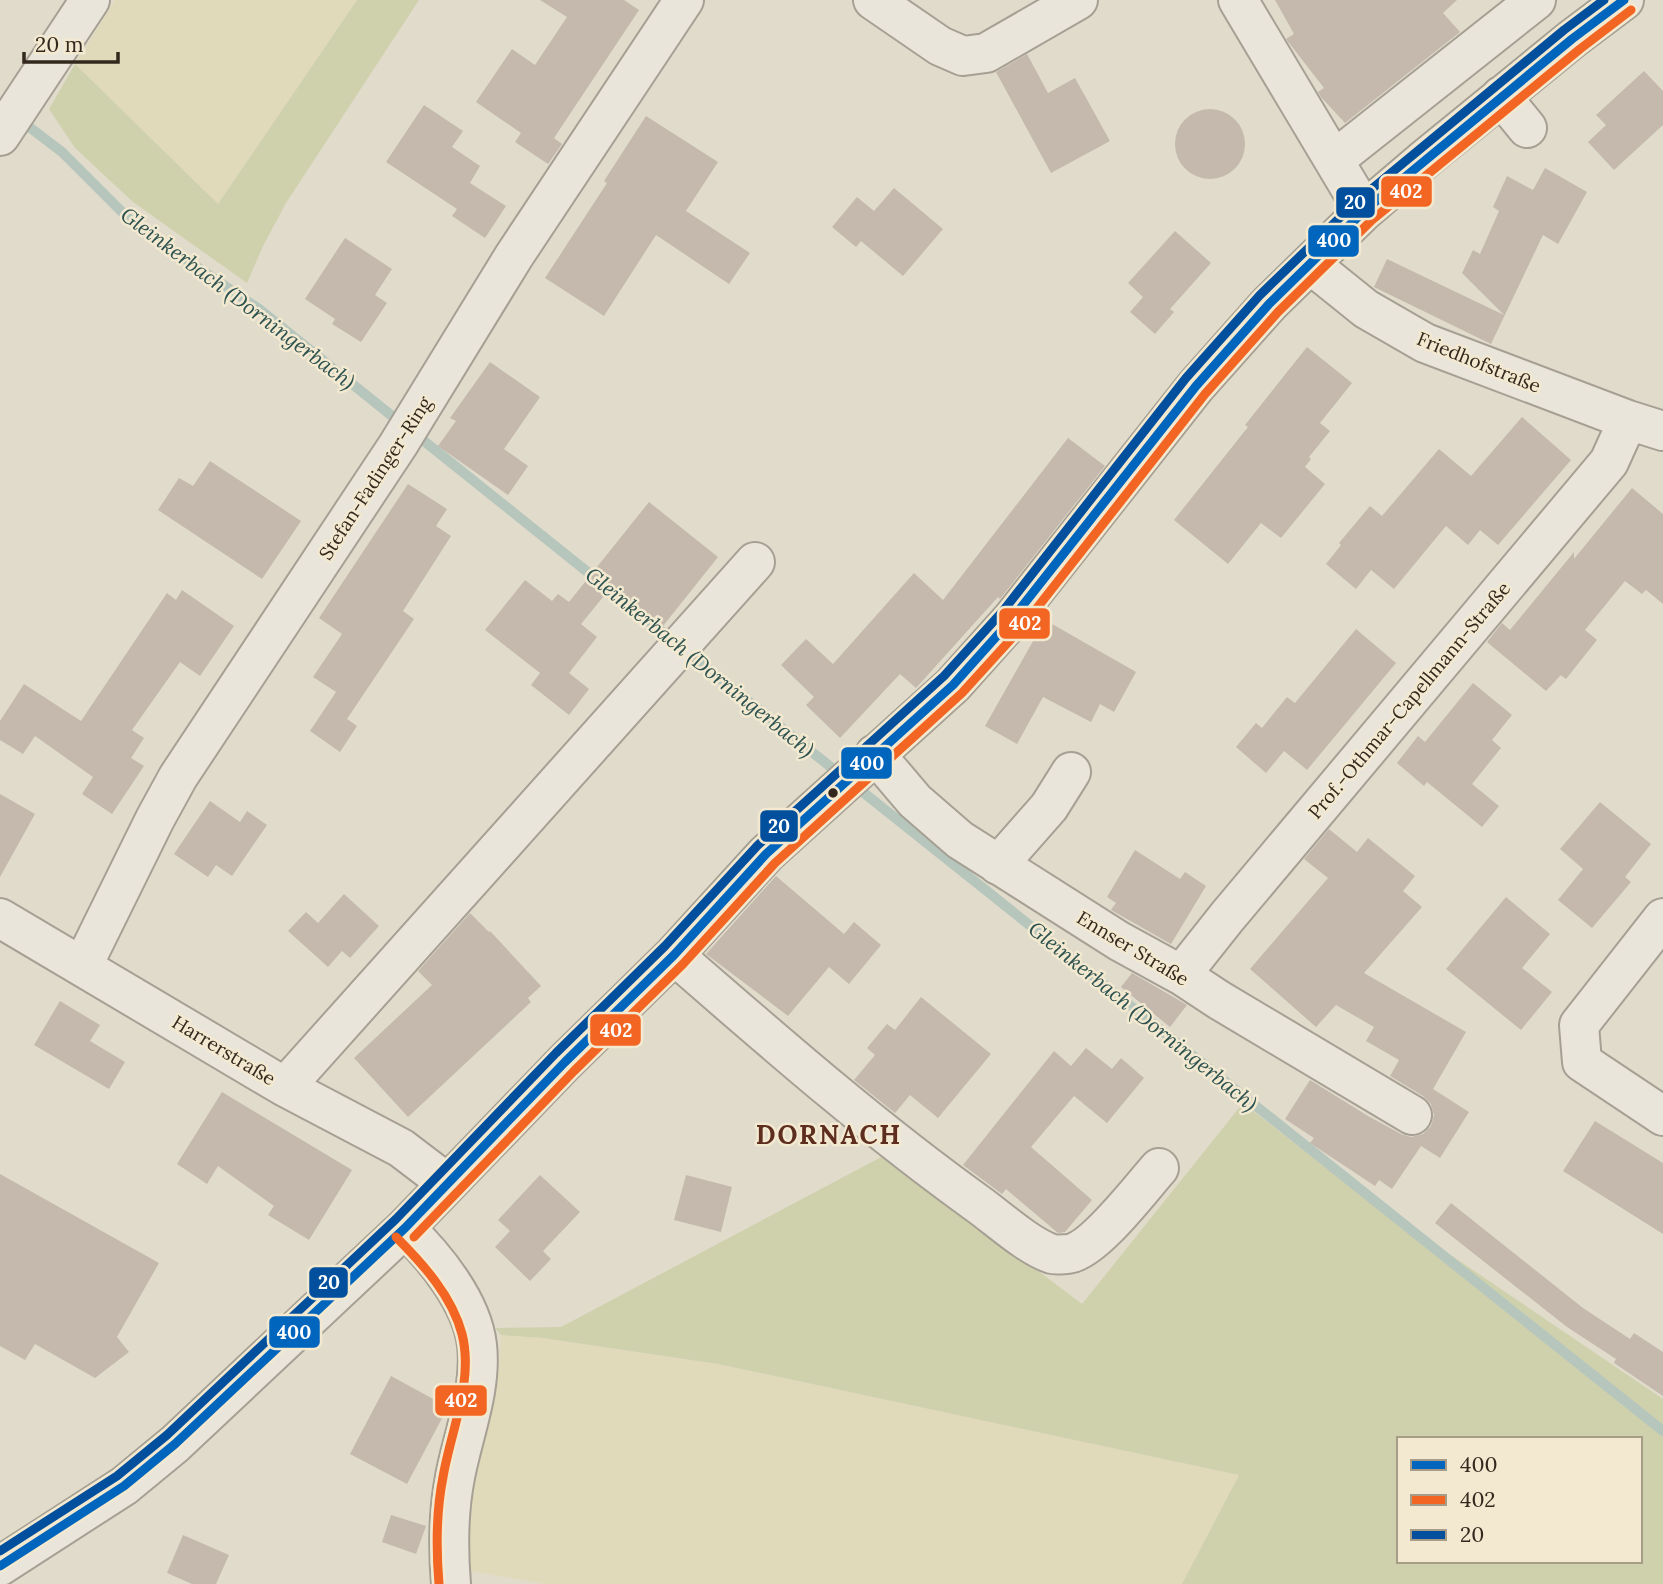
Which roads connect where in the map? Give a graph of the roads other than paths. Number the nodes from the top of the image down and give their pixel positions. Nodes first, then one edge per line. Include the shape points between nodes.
1 (90, 0) edge
2 (684, 0) edge
3 (873, 0) edge
4 (1078, 0) edge
5 (1238, 0) edge
6 (1536, 0) edge
7 (1624, 0) edge
8 (1501, 96) junction
9 (1527, 128) dead end
10 (0, 136) edge
11 (1334, 160) junction
12 (1364, 211) junction
13 (1310, 264) junction
14 (1646, 425) edge
15 (755, 562) dead end
16 (855, 772) junction
17 (1072, 772) dead end
18 (998, 865) junction
19 (0, 918) edge
20 (1663, 918) edge
21 (674, 956) junction
22 (83, 965) junction
23 (1181, 975) junction
24 (285, 1087) junction
25 (1412, 1115) dead end
26 (1663, 1116) edge
27 (1159, 1168) dead end
28 (447, 1184) junction
29 (405, 1228) junction
30 (0, 1566) edge
31 (451, 1584) edge

1 - 10 street
2 - 22 street, Stefan-Fadinger-Ring via 514,256 407,432 178,777
3 - 4 street via 940,46 963,56 986,53
5 - 11 street
6 - 11 street
7 - 8 street
8 - 9 street
8 - 12 street
11 - 12 street
12 - 13 street
13 - 14 street, Friedhofstraße via 1366,309 1425,343
13 - 16 street via 1196,386 1012,619 953,685
14 - 23 street, Prof.-Othmar-Capellmann-Straße via 1609,461
15 - 24 street
16 - 18 street, Ennser Straße via 915,801 939,824
16 - 21 street via 730,891
17 - 18 street via 1049,807
18 - 23 street, Ennser Straße
19 - 22 street, Harrerstraße
20 - 26 street via 1579,1025 1581,1062
21 - 27 street via 870,1121 1052,1254 1071,1254 1086,1247
21 - 28 street
22 - 24 street, Harrerstraße
23 - 25 street, Ennser Straße
24 - 28 street, Harrerstraße via 401,1148
28 - 29 street
29 - 30 street via 175,1444 124,1486
29 - 31 street via 449,1280 477,1342 478,1369 449,1518

